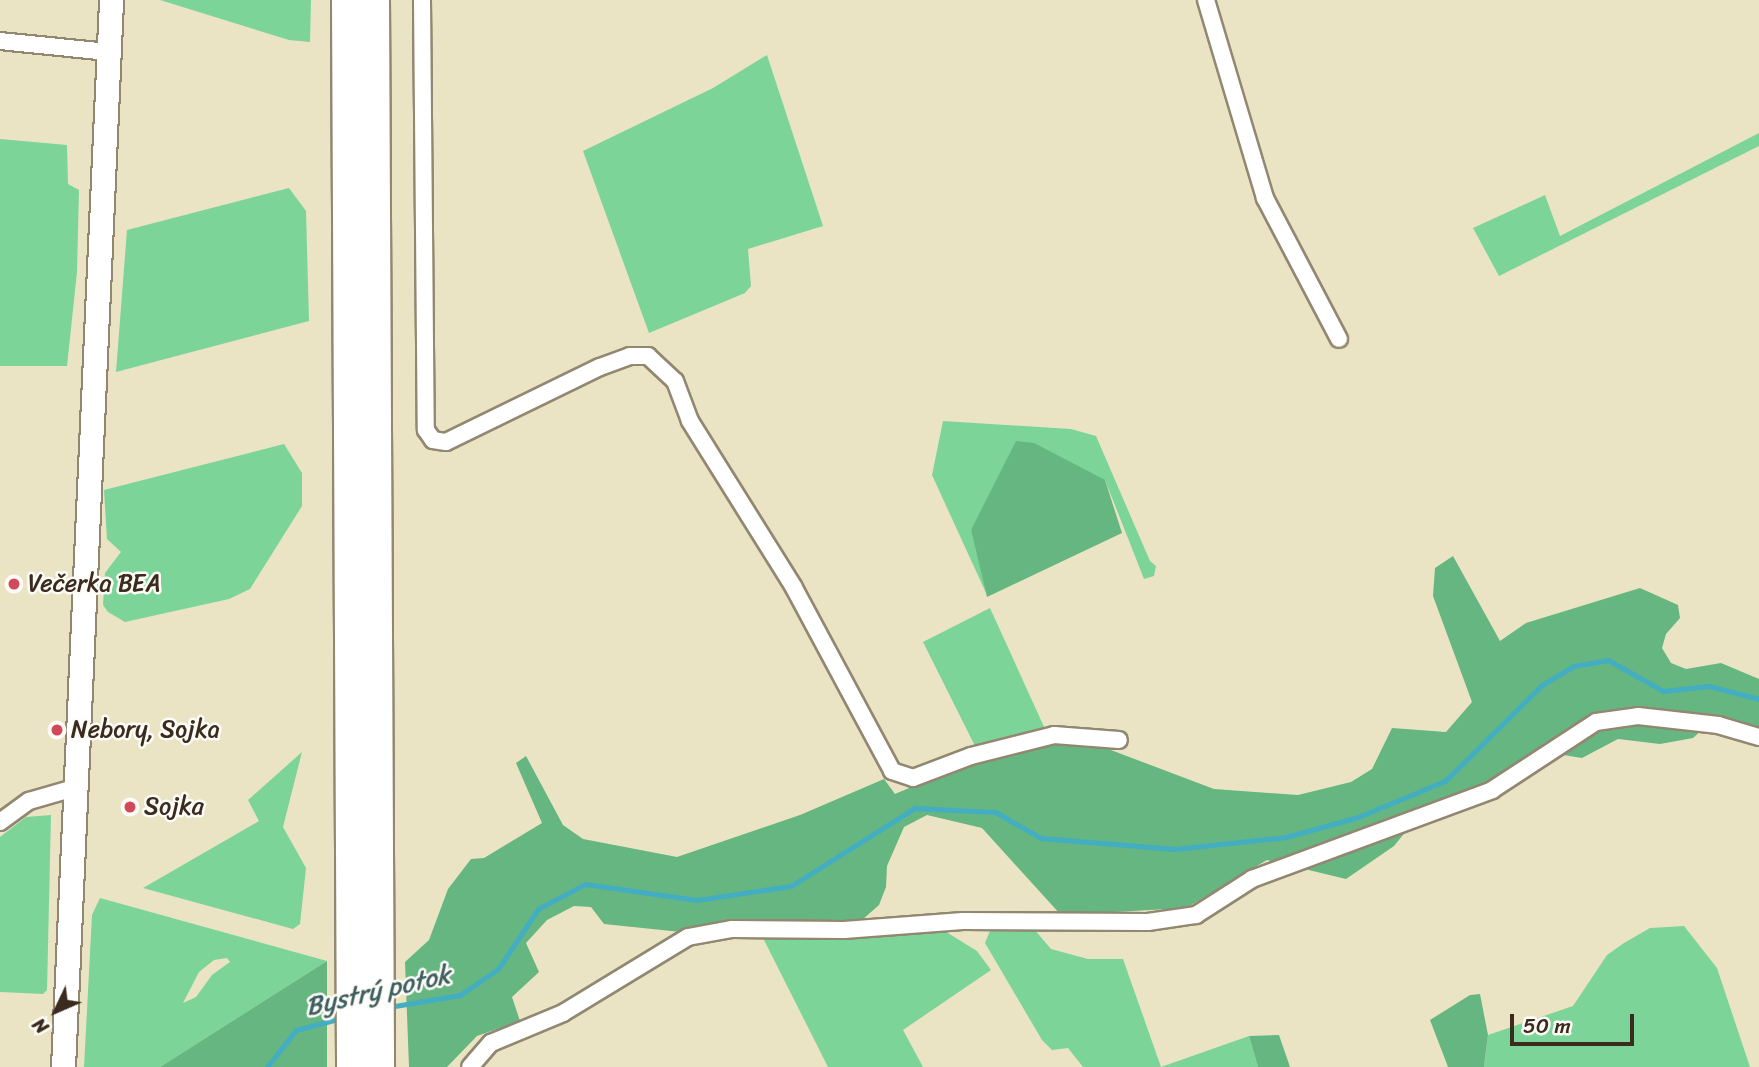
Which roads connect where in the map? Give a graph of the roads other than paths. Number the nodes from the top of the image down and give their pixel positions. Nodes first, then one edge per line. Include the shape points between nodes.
1 (111, 0) edge
2 (346, 0) edge
3 (374, 0) edge
4 (422, 0) edge
5 (1206, 0) edge
6 (0, 41) edge
7 (108, 52) junction
8 (1339, 339) dead end
9 (1759, 737) edge
10 (1119, 740) dead end
11 (74, 788) junction
12 (0, 822) edge
13 (364, 920) junction
14 (63, 1067) edge
15 (352, 1067) edge
16 (379, 1067) edge
17 (470, 1067) edge

1 - 7 main road
2 - 13 highway
3 - 13 highway
4 - 10 street via 426,429 433,440 446,442 600,367 630,356 648,356 675,381 690,421 793,586 892,771 913,778 971,756 1054,735
5 - 8 street via 1265,198
6 - 7 street
7 - 11 main road
9 - 17 street via 1718,725 1638,716 1596,722 1492,790 1252,879 1196,915 1148,922 963,921 844,930 732,929 688,937 563,1013 491,1043
11 - 12 street via 29,801
11 - 14 main road
13 - 15 highway
13 - 16 highway

